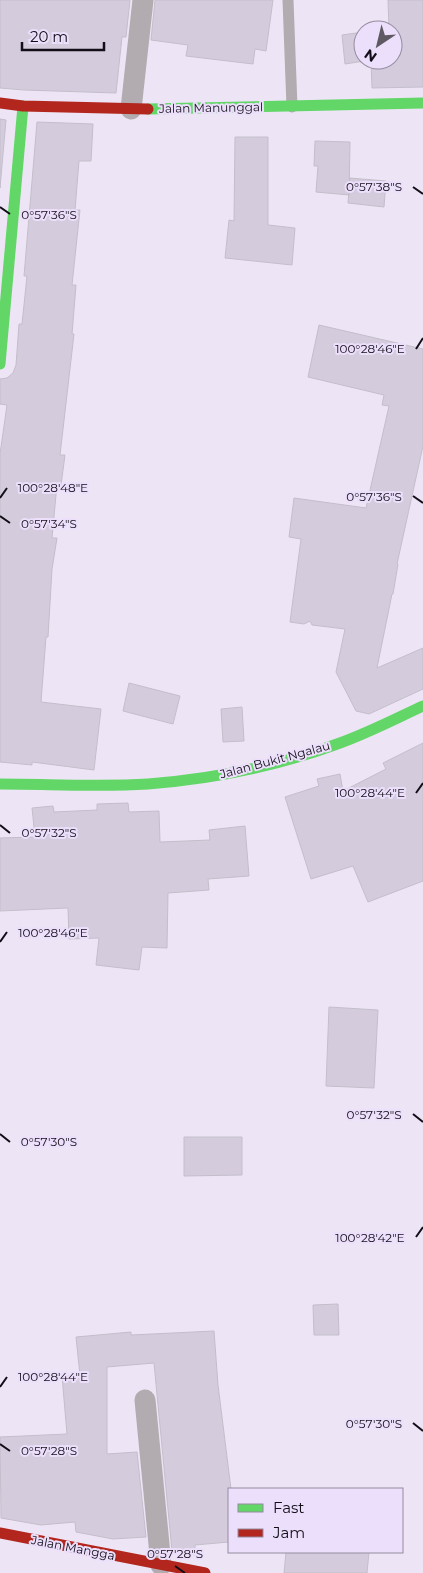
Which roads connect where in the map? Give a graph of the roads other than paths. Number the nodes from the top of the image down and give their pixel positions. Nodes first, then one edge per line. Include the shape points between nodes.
1 (144, 0) edge
2 (288, 0) edge
3 (0, 102) edge
4 (423, 103) edge
5 (23, 106) junction
6 (292, 107) junction
7 (131, 109) junction
8 (0, 364) edge
9 (423, 706) edge
10 (0, 784) edge
11 (145, 1400) dead end
12 (0, 1534) edge
13 (161, 1565) junction
14 (205, 1573) edge

1 - 7 street
2 - 6 lane
3 - 5 street, Jalan Manunggal
4 - 6 street, Jalan Manunggal
5 - 7 street, Jalan Manunggal
5 - 8 street
6 - 7 street, Jalan Manunggal
9 - 10 street, Jalan Bukit Ngalau via 330,746 236,773 124,785
11 - 13 street
12 - 13 street, Jalan Mangga
13 - 14 street, Jalan Mangga

